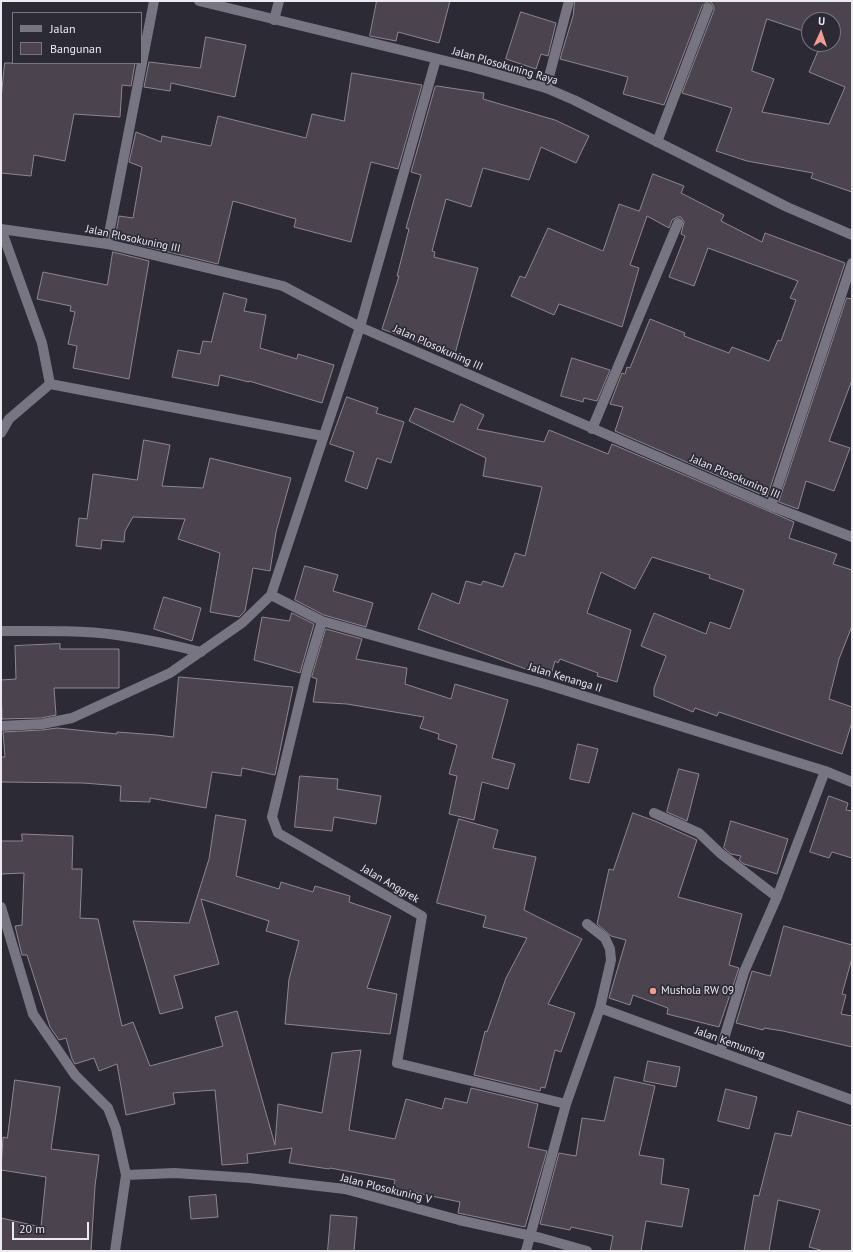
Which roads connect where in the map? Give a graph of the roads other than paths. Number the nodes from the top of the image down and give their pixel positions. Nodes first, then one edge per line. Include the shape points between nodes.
1 (154, 1) edge
2 (199, 1) edge
3 (279, 1) edge
4 (569, 1) edge
5 (708, 8) dead end
6 (274, 20) junction
7 (436, 59) junction
8 (546, 88) junction
9 (657, 142) junction
10 (678, 223) dead end
11 (1, 229) edge
12 (852, 235) edge
13 (106, 244) junction
14 (852, 264) edge
15 (360, 327) junction
16 (50, 384) junction
17 (592, 429) junction
18 (1, 433) edge
19 (323, 436) junction
20 (771, 506) junction
21 (852, 537) edge
22 (271, 595) junction
23 (322, 621) junction
24 (1, 631) edge
25 (201, 652) junction
26 (1, 726) edge
27 (825, 771) junction
28 (852, 782) edge
29 (654, 813) dead end
30 (777, 897) junction
31 (1, 907) edge
32 (587, 924) dead end
33 (600, 1008) junction
34 (720, 1052) junction
35 (852, 1100) edge
36 (566, 1104) junction
37 (126, 1174) junction
38 (530, 1236) junction
39 (581, 1250) edge
40 (115, 1251) edge
41 (526, 1251) edge

1 - 13 street
2 - 6 street, Jalan Plosokuning Raya
3 - 6 street
4 - 8 street
5 - 9 street
6 - 7 street, Jalan Plosokuning Raya
7 - 8 street, Jalan Plosokuning Raya
7 - 15 street
8 - 9 street, Jalan Plosokuning Raya
9 - 12 street, Jalan Plosokuning Raya via 787,207
10 - 17 street
11 - 13 street, Jalan Plosokuning III
11 - 16 street via 42,343
13 - 15 street, Jalan Plosokuning III via 283,286
14 - 20 street
15 - 17 street, Jalan Plosokuning III
15 - 19 street
16 - 18 street via 8,419
16 - 19 street
17 - 20 street, Jalan Plosokuning III
19 - 22 street
20 - 21 street, Jalan Plosokuning III
22 - 23 street, Jalan Kenanga II
22 - 25 street via 242,623
23 - 27 street, Jalan Kenanga II via 545,684
23 - 36 street, Jalan Anggrek via 307,671 272,816 278,833 422,916 397,1063
24 - 25 street via 61,631 116,635
25 - 26 street via 170,673 72,718 42,724
27 - 28 street, Jalan Kenanga II
27 - 30 street
29 - 30 street via 699,833 720,853
30 - 34 street via 744,972
31 - 37 street via 33,1014 75,1075 108,1108 116,1129
32 - 33 street via 605,938 610,949 611,960
33 - 34 street, Jalan Kemuning
33 - 36 street
34 - 35 street, Jalan Kemuning
36 - 38 street
37 - 38 street, Jalan Plosokuning V via 175,1173 249,1178 345,1189
37 - 40 street
38 - 39 street, Jalan Plosokuning V
38 - 41 street

